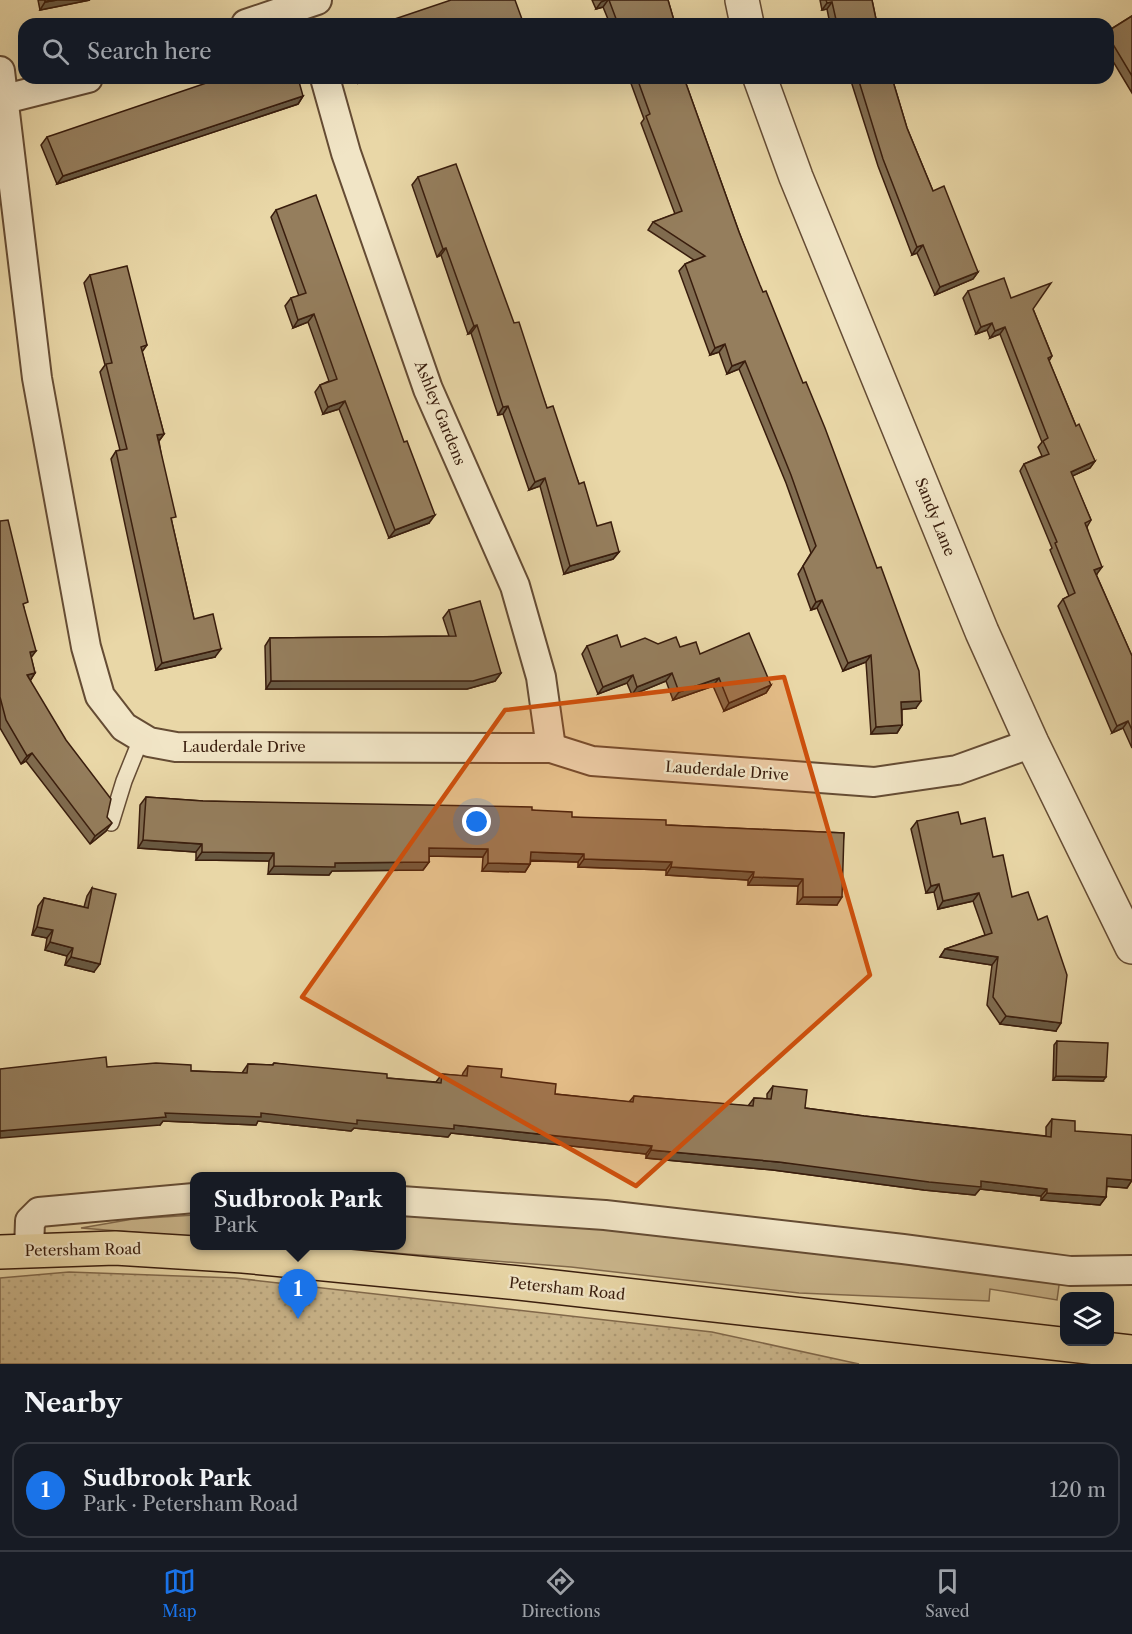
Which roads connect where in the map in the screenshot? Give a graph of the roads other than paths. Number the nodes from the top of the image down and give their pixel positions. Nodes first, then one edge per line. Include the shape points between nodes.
1 (742, 0) edge
2 (311, 9) edge
3 (272, 18) edge
4 (746, 18) edge
5 (18, 84) edge
6 (327, 84) edge
7 (762, 84) edge
8 (2, 85) edge
9 (141, 739) junction
10 (1032, 743) junction
11 (551, 748) junction
12 (111, 823) edge
13 (1132, 947) edge
14 (190, 1198) edge
15 (406, 1202) edge
16 (15, 1251) edge
17 (1132, 1270) edge
18 (1132, 1352) edge

1 - 4 street
2 - 3 street
5 - 8 street
6 - 11 street, Ashley Gardens via 346,153 428,388 515,586 541,677
7 - 10 street, Sandy Lane via 796,177 982,632
8 - 9 street, Lauderdale Drive via 37,378 86,647 100,696 124,727
9 - 11 street, Lauderdale Drive via 176,747
9 - 12 lane
10 - 11 street, Lauderdale Drive via 957,770 874,782 592,761
10 - 13 street, Sandy Lane
14 - 16 street via 39,1212
15 - 17 street via 605,1215 1070,1271
16 - 18 main road, Petersham Road via 115,1248 243,1256

